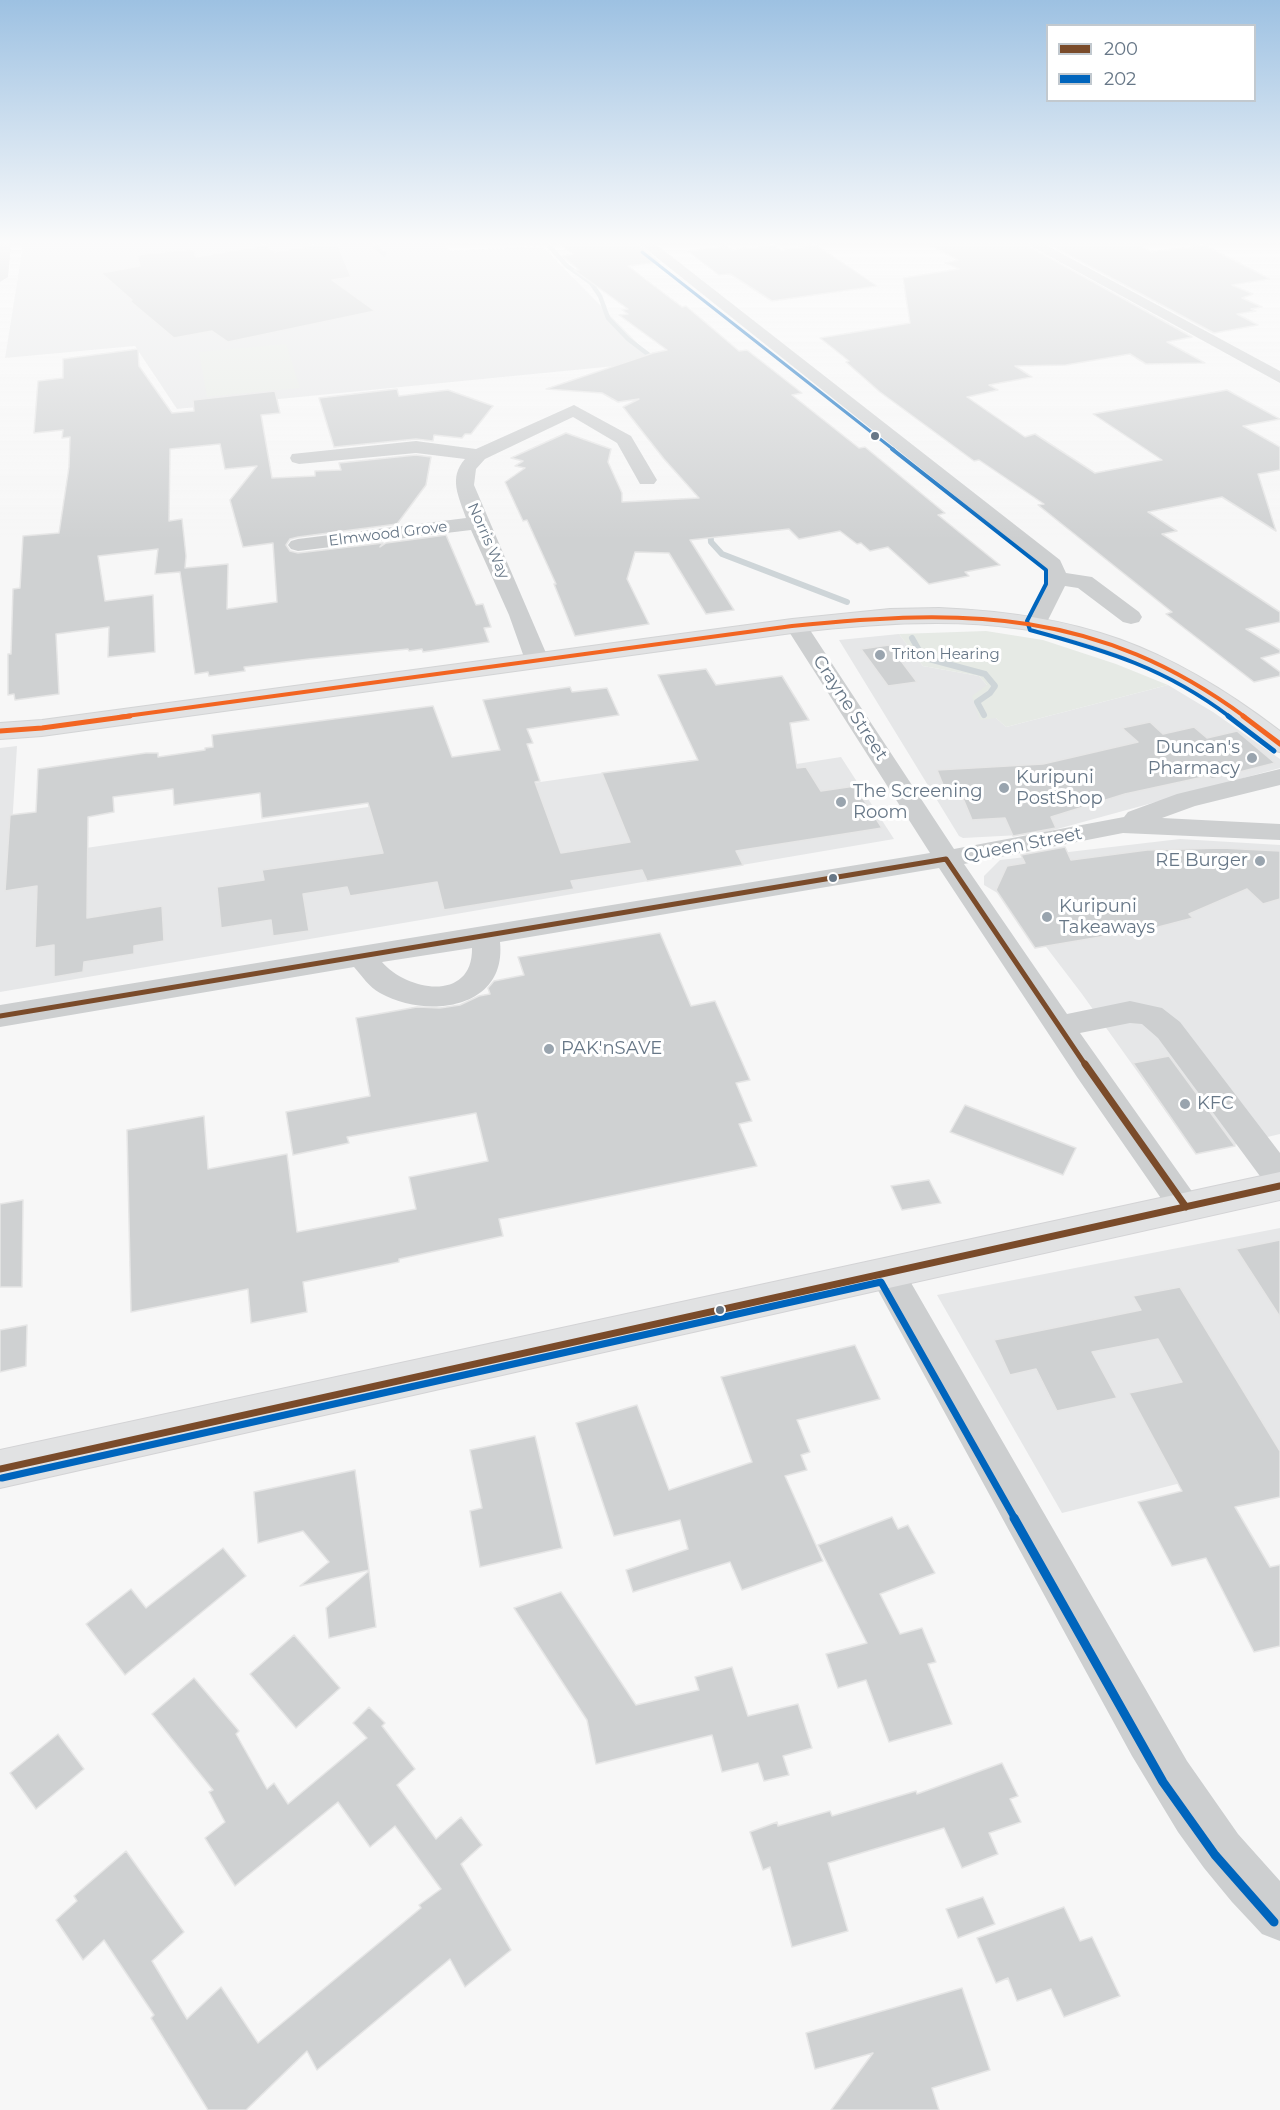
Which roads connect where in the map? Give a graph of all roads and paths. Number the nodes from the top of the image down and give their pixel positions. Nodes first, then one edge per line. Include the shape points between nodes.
1 (773, 343) edge
2 (1217, 343) edge
3 (1280, 378) edge
4 (478, 456) junction
5 (299, 458) dead end
6 (647, 480) dead end
7 (478, 523) junction
8 (298, 545) dead end
9 (1056, 578) junction
10 (1131, 617) dead end
11 (1036, 624) junction
12 (797, 627) junction
13 (537, 660) junction
14 (0, 731) edge
15 (1280, 744) edge
16 (1280, 777) edge
17 (1123, 825) junction
18 (1280, 832) edge
19 (946, 859) junction
20 (485, 935) junction
21 (362, 956) junction
22 (0, 1016) edge
23 (1059, 1026) junction
24 (1280, 1178) edge
25 (1280, 1186) edge
26 (1186, 1207) junction
27 (886, 1272) junction
28 (0, 1469) edge
29 (1280, 1916) edge

1 - 9 street via 1053,564
2 - 3 street
4 - 5 street via 416,447
4 - 6 street via 574,410 624,440
4 - 7 street, Norris Way via 467,468 464,485
7 - 8 street, Elmwood Grove
7 - 13 street, Norris Way via 505,578
9 - 10 street via 1084,582
9 - 11 street
11 - 12 main road via 932,614
11 - 15 main road via 1099,638 1175,670 1212,692
12 - 13 main road
12 - 19 street, Crayne Street
13 - 14 main road
16 - 17 street, Queen Street via 1176,803
17 - 18 street, Queen Street
17 - 19 street, Queen Street
19 - 20 street, Queen Street
19 - 23 street, Crayne Street
20 - 21 street, Queen Street
20 - 21 street via 484,970 469,987 445,995 431,997 390,986
21 - 22 street, Queen Street
23 - 24 street via 1130,1012 1150,1015 1169,1030
23 - 26 street, Crayne Street
25 - 26 main road
26 - 27 main road
27 - 28 main road
27 - 29 street via 1193,1811 1251,1889

